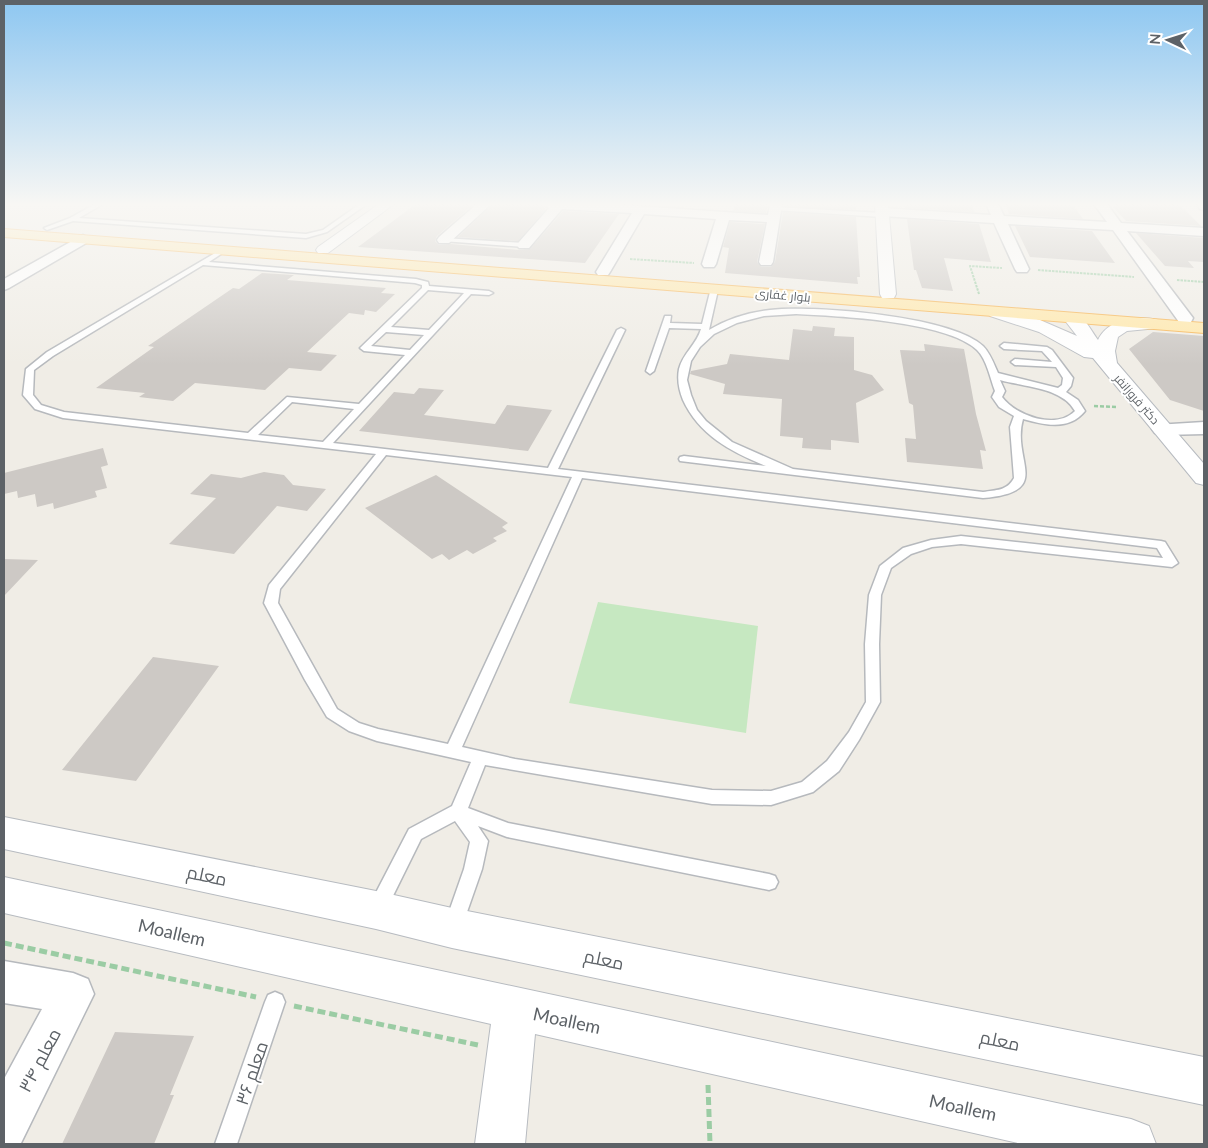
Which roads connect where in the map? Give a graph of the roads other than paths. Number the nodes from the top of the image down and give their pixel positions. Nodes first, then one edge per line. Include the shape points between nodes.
1 (52, 258) edge
2 (210, 258) edge
3 (315, 258) edge
4 (422, 258) edge
5 (618, 258) edge
6 (624, 258) edge
7 (711, 258) edge
8 (767, 258) edge
9 (885, 258) edge
10 (1017, 258) edge
11 (1141, 258) edge
12 (766, 262) dead end
13 (202, 263) junction
14 (709, 264) road end
15 (1022, 269) road end
16 (610, 272) junction
17 (4, 285) edge
18 (426, 288) junction
19 (714, 290) junction
20 (470, 291) junction
21 (489, 293) dead end
22 (888, 294) junction
23 (989, 307) junction
24 (1072, 318) junction
25 (1184, 318) junction
26 (1204, 319) edge
27 (1152, 324) junction
28 (705, 328) junction
29 (1204, 328) edge
30 (384, 329) junction
31 (621, 330) dead end
32 (430, 334) junction
33 (703, 338) junction
34 (1004, 346) dead end
35 (412, 353) junction
36 (1015, 362) dead end
37 (1107, 364) junction
38 (1058, 365) junction
39 (650, 371) dead end
40 (993, 374) junction
41 (1028, 385) junction
42 (1000, 391) junction
43 (1060, 392) junction
44 (361, 407) junction
45 (1018, 415) junction
46 (1204, 428) edge
47 (1162, 429) junction
48 (251, 436) junction
49 (326, 445) junction
50 (383, 452) junction
51 (684, 459) dead end
52 (552, 471) junction
53 (789, 471) junction
54 (579, 474) junction
55 (1204, 478) edge
56 (452, 752) junction
57 (480, 758) junction
58 (458, 811) junction
59 (4, 833) edge
60 (769, 882) dead end
61 (4, 895) edge
62 (376, 910) junction
63 (452, 928) junction
64 (4, 982) edge
65 (275, 1002) dead end
66 (515, 1008) junction
67 (1204, 1081) edge
68 (4, 1126) edge
69 (226, 1144) edge
70 (500, 1144) edge
71 (1131, 1144) edge

1 - 17 street
2 - 13 lane
3 - 19 main road, بلوار غفاری
4 - 16 main road, بلوار غفاری
5 - 16 street
6 - 16 street
7 - 14 street
8 - 12 street
9 - 22 street
10 - 15 street
11 - 25 street
13 - 18 lane via 416,281 425,284
13 - 48 lane via 30,369 28,395 38,407 63,415
16 - 22 main road, بلوار غفاری
18 - 20 lane
18 - 30 lane
19 - 23 main road, بلوار غفاری
19 - 28 lane
20 - 21 lane
20 - 32 lane
22 - 23 main road, بلوار غفاری
23 - 24 main road, بلوار غفاری
23 - 25 main road, بلوار غفاری
23 - 37 street via 1049,328
24 - 27 main road, بلوار غفاری
24 - 37 street, دکتر فروزانفر
25 - 26 main road, بلوار غفاری
27 - 29 main road, بلوار غفاری
27 - 37 street via 1129,324 1106,337
28 - 33 lane
28 - 39 lane via 667,321
30 - 32 lane
30 - 35 lane via 364,348
31 - 52 lane
32 - 35 lane
33 - 40 lane via 728,323 768,312 894,320 967,340 986,357
33 - 53 lane via 684,365 681,377 689,406 713,434 760,460
34 - 38 lane via 1044,349
35 - 44 lane
36 - 38 lane
37 - 47 street, دکتر فروزانفر
38 - 43 lane via 1068,378
40 - 41 lane
40 - 42 lane
41 - 42 lane via 1006,387
41 - 43 lane
42 - 45 lane via 997,397 1000,403
43 - 45 lane via 1079,405 1077,416 1060,421
44 - 48 lane via 290,399
44 - 49 lane
45 - 53 lane via 1014,424 1021,466 1012,492 1001,496 838,473
46 - 47 street
47 - 55 street, دکتر فروزانفر
48 - 49 lane
49 - 50 lane
50 - 52 lane
50 - 56 lane via 274,588 271,603 332,713 354,728 377,736
51 - 53 lane
52 - 54 lane
54 - 56 lane
54 - 57 lane via 1161,545 1172,563 961,540 908,551 886,566 875,595 872,644 874,702 833,766 807,787 771,798 712,797
56 - 57 lane
57 - 58 lane
58 - 60 lane via 507,830
58 - 62 lane via 415,834
58 - 63 lane via 479,842
59 - 62 street, معلم
61 - 66 street, Moallem
62 - 63 street, معلم
63 - 67 street, معلم
64 - 68 street, معلم ۳۴ via 73,994
65 - 69 lane, معلم ۳۶
66 - 70 street
66 - 71 street, Moallem

